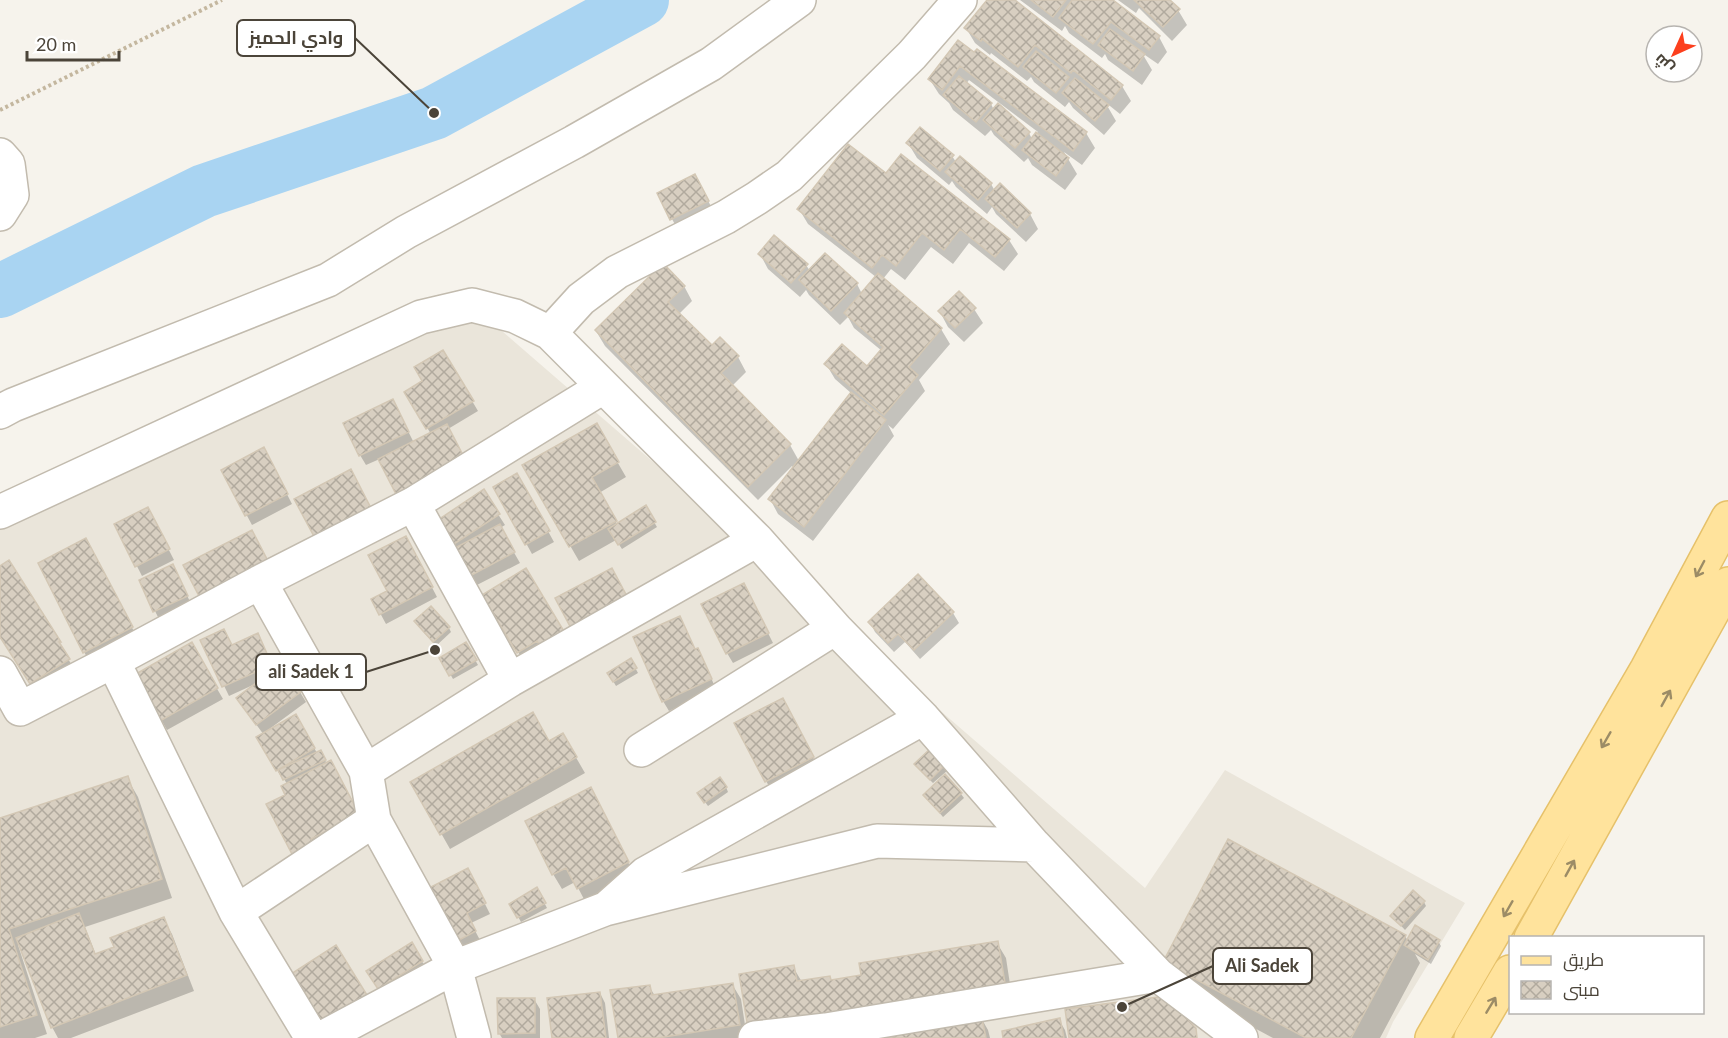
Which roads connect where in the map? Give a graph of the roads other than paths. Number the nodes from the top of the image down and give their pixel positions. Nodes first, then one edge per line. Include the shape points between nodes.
1 (799, 0) edge
2 (960, 0) edge
3 (0, 155) edge
4 (0, 214) edge
5 (550, 333) junction
6 (603, 387) junction
7 (0, 412) edge
8 (0, 487) edge
9 (39, 494) junction
10 (413, 504) junction
11 (0, 512) edge
12 (1728, 518) edge
13 (757, 540) junction
14 (260, 582) junction
15 (1728, 584) edge
16 (835, 628) junction
17 (113, 661) junction
18 (0, 673) edge
19 (510, 680) junction
20 (923, 718) junction
21 (640, 750) dead end
22 (366, 771) junction
23 (374, 820) junction
24 (1034, 845) junction
25 (605, 909) junction
26 (236, 912) junction
27 (1532, 936) edge
28 (454, 967) junction
29 (1509, 974) edge
30 (1158, 975) junction
31 (312, 1038) edge
32 (322, 1038) edge
33 (474, 1038) edge
34 (755, 1038) edge
35 (1241, 1038) edge
36 (1432, 1038) edge
37 (1471, 1038) edge

1 - 7 street via 711,64 406,232 328,280
2 - 5 street via 912,55 789,176 726,217 617,272 581,299
3 - 4 street via 8,164 12,195
5 - 6 street
5 - 9 street via 515,316 472,305 421,317
6 - 10 street
6 - 13 street
8 - 9 street
9 - 11 street
10 - 14 street
10 - 19 street
12 -> 36 main road via 1647,669
13 - 16 street
13 - 19 street
14 - 17 street
14 - 22 street
27 -> 15 main road
16 - 20 street
16 - 21 street
17 - 18 street via 20,709
17 - 26 street
19 - 22 street
20 - 24 street
20 - 25 street via 645,874
22 - 23 street
23 - 26 street
23 - 28 street
24 - 25 street via 877,841
24 - 30 street
25 - 28 street
26 - 31 street
28 - 32 street
28 - 33 street
37 -> 29 main road
30 - 34 street via 826,1030
30 - 35 street

